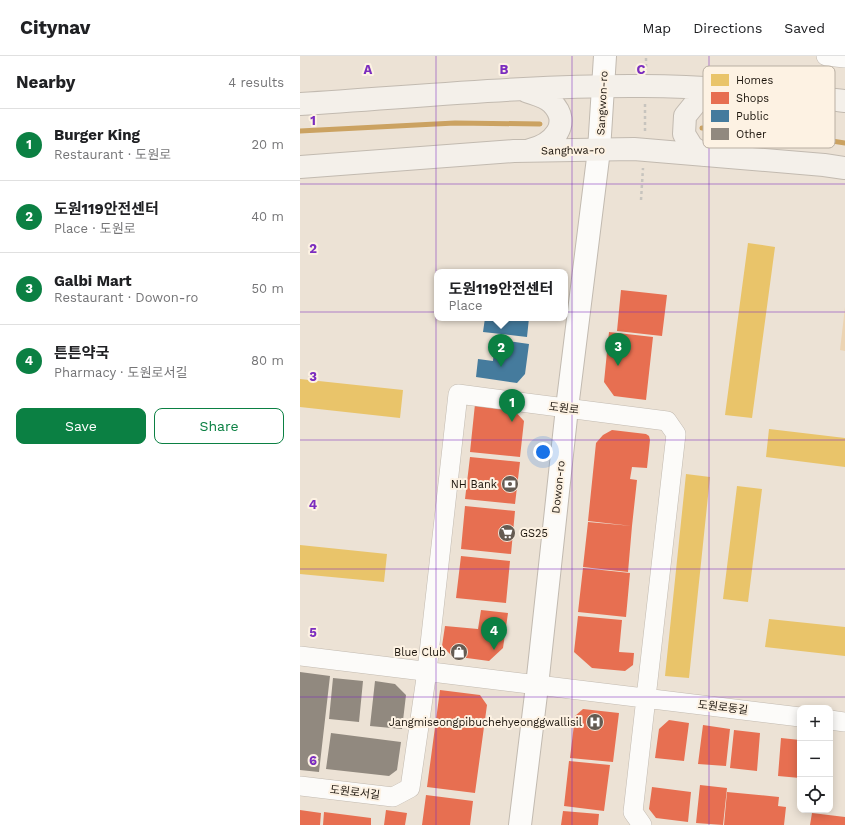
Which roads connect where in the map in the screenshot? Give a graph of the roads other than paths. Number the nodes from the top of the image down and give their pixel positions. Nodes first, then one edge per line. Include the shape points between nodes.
1 (605, 56) edge
2 (826, 56) edge
3 (845, 58) edge
4 (602, 86) junction
5 (703, 88) edge
6 (520, 90) junction
7 (703, 97) edge
8 (835, 101) edge
9 (845, 102) edge
10 (300, 104) edge
11 (599, 150) junction
12 (527, 151) junction
13 (704, 155) junction
14 (300, 167) edge
15 (845, 168) edge
16 (567, 408) junction
17 (300, 656) edge
18 (427, 671) junction
19 (537, 686) junction
20 (647, 698) junction
21 (797, 717) edge
22 (833, 720) edge
23 (845, 722) edge
24 (300, 786) edge
25 (520, 825) edge
26 (642, 825) edge

1 - 4 street, Sangwon-ro
2 - 3 street
4 - 5 main road
4 - 6 main road
4 - 11 street, Sangwon-ro
6 - 10 main road
6 - 12 main road via 551,102 561,121 557,134 547,143
7 - 13 main road via 685,116 684,134 692,146
8 - 9 main road
11 - 12 main road, Sanghwa-ro
11 - 13 main road, Sanghwa-ro via 644,150
11 - 16 street, Dowon-ro
12 - 14 main road, Sanghwa-ro
13 - 15 main road, Sanghwa-ro
16 - 18 street, 도원로 via 458,394
16 - 19 street, Dowon-ro
16 - 20 street, 도원로 via 667,421 676,434
17 - 18 street
18 - 19 street
18 - 24 street, 도원로서길 via 410,788 393,797
19 - 20 street, 도원로동길
19 - 25 street, Dowon-ro
20 - 21 street, 도원로동길
20 - 26 street via 633,812
22 - 23 street

